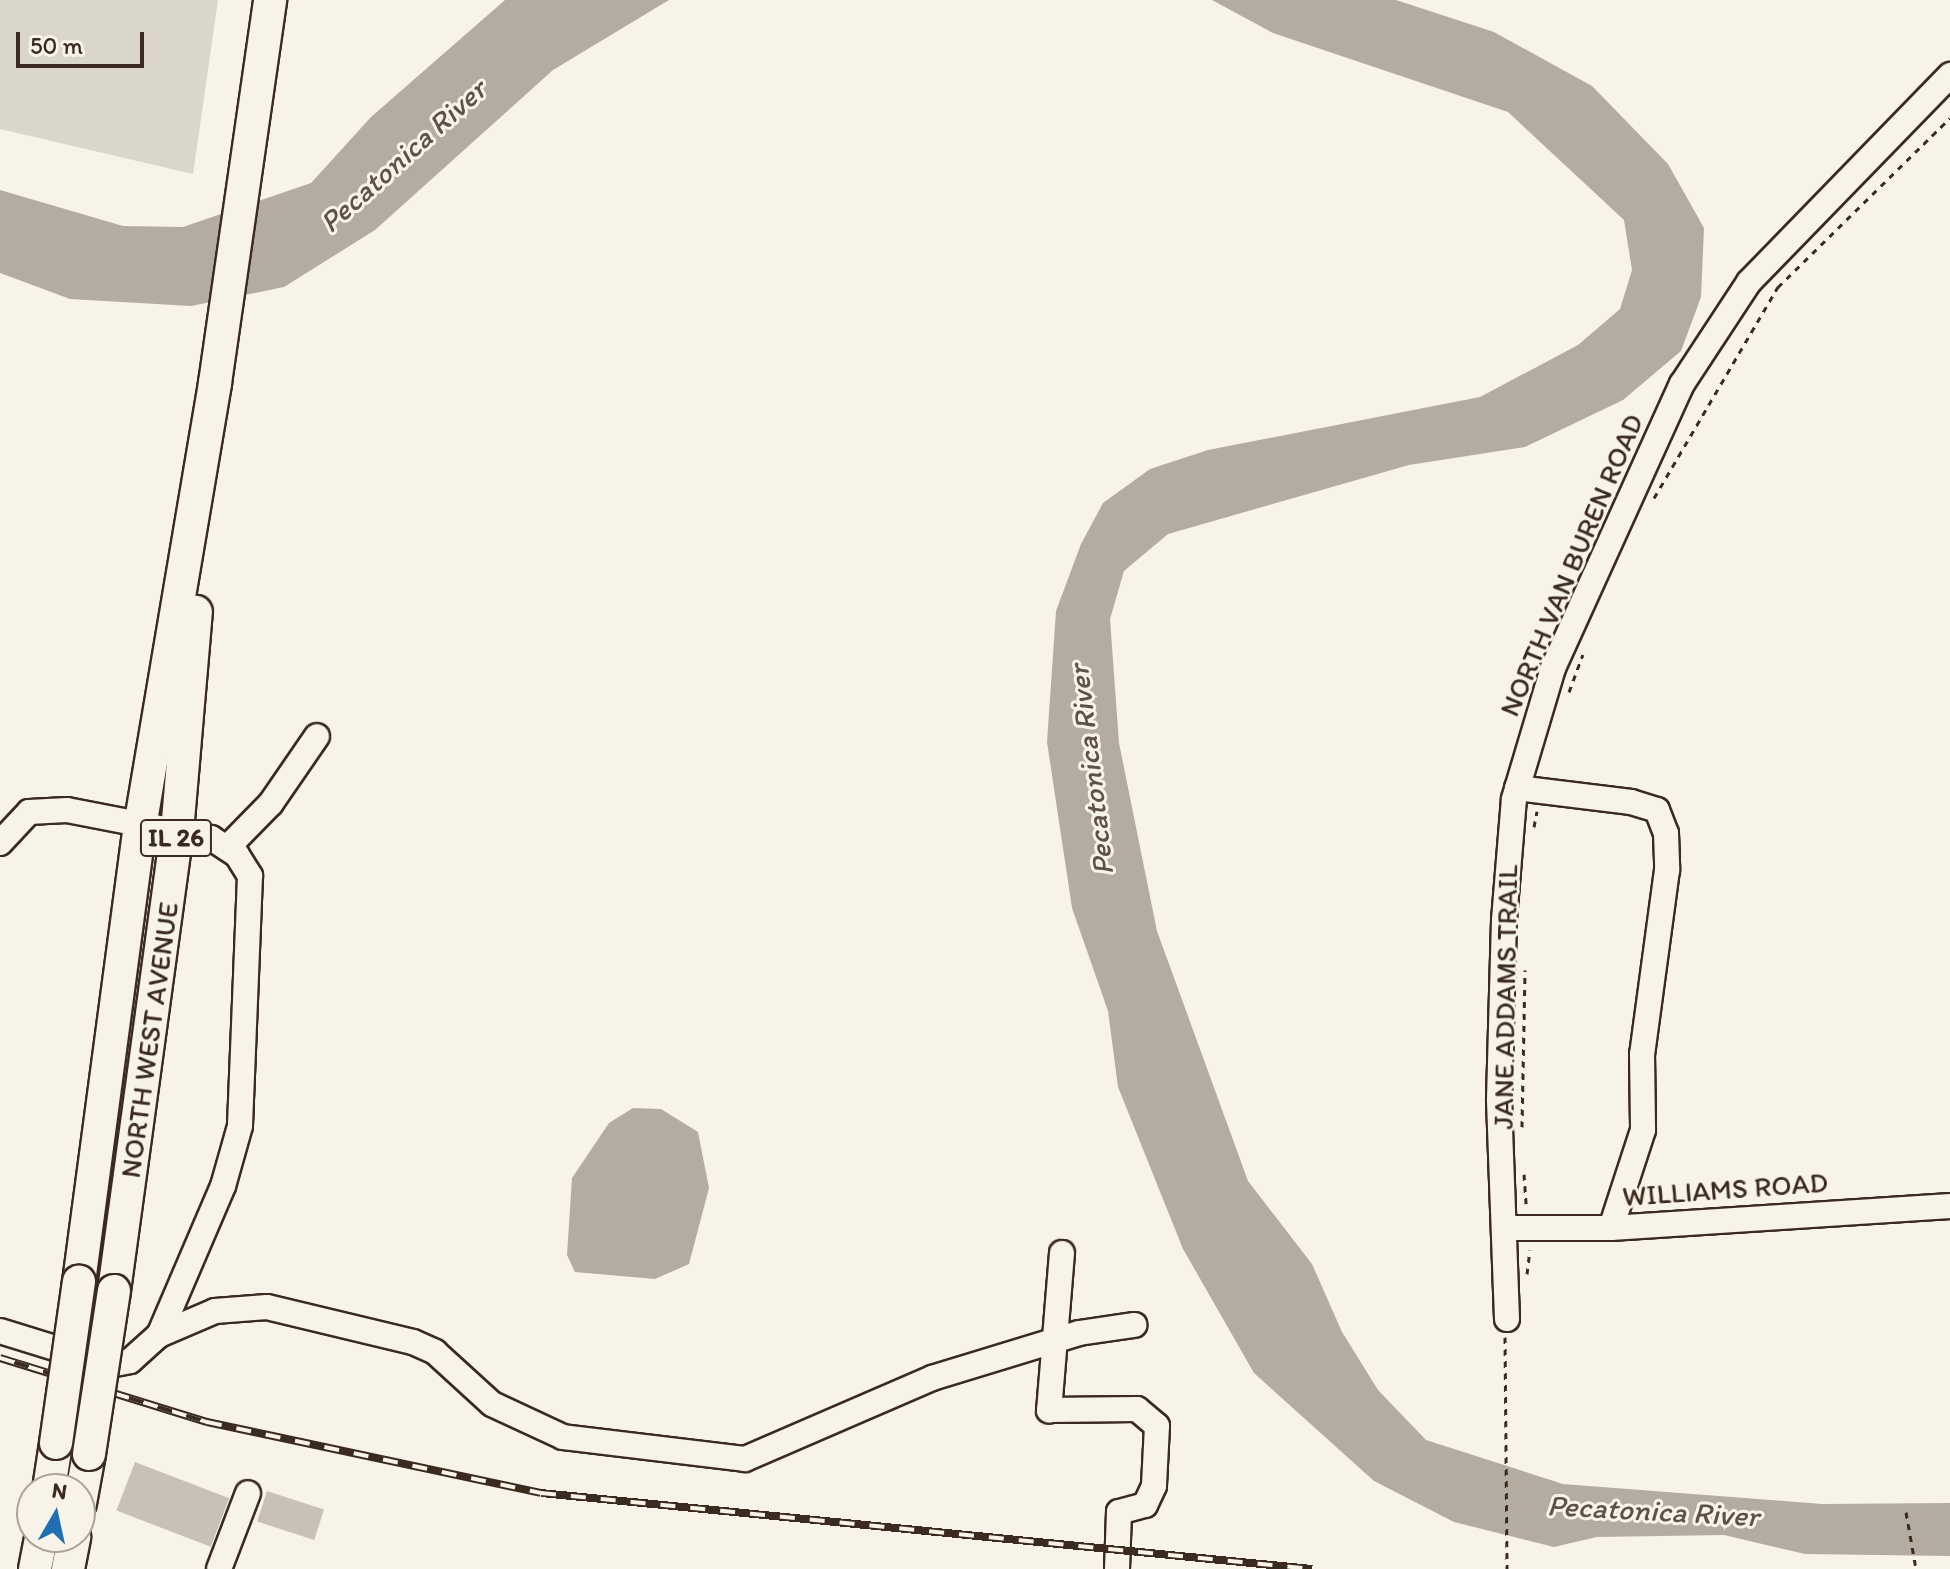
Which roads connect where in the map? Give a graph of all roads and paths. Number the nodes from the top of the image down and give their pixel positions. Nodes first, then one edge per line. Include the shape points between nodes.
1 (270, 0) edge
2 (1950, 75) edge
3 (1950, 118) edge
4 (215, 383) junction
5 (1647, 513) dead end
6 (1587, 645) dead end
7 (1566, 700) dead end
8 (317, 736) dead end
9 (1529, 789) junction
10 (140, 827) junction
11 (177, 832) junction
12 (1531, 842) dead end
13 (0, 843) edge
14 (227, 848) junction
15 (1524, 963) dead end
16 (1522, 1133) dead end
17 (1523, 1164) dead end
18 (1950, 1206) edge
19 (1528, 1226) junction
20 (1504, 1228) junction
21 (1611, 1228) junction
22 (1062, 1253) dead end
23 (1524, 1283) dead end
24 (1507, 1319) joint
25 (1134, 1325) dead end
26 (0, 1331) edge
27 (159, 1335) junction
28 (1054, 1342) junction
29 (51, 1473) edge
30 (86, 1473) edge
31 (248, 1493) dead end
32 (1906, 1512) dead end
33 (1116, 1560) edge
34 (219, 1569) edge
35 (1507, 1569) edge
36 (1916, 1569) edge

1 - 4 main road, NORTH WEST AVENUE / IL 26
2 - 9 street, NORTH VAN BUREN ROAD via 1749,282 1682,384 1553,668
3 - 5 path via 1778,287
4 - 10 main road, NORTH WEST AVENUE / IL 26
4 - 11 main road, NORTH WEST AVENUE / IL 26
6 - 7 path
8 - 14 street via 271,803
9 - 12 path, JANE ADDAMS TRAIL
9 - 20 street, NORTH VAN BUREN ROAD via 1504,920
9 - 21 street via 1657,810 1666,833 1667,870 1642,1054 1643,1130
10 - 11 street
10 - 13 street via 41,809 17,819
10 - 29 main road, NORTH WEST AVENUE / IL 26, bridge
11 - 14 street
11 - 30 main road, NORTH WEST AVENUE / IL 26, bridge
14 - 27 street via 247,868 252,898 240,1126 223,1186
15 - 16 path, JANE ADDAMS TRAIL
17 - 19 path, JANE ADDAMS TRAIL
18 - 21 street, WILLIAMS ROAD
19 - 20 street, WILLIAMS ROAD
19 - 21 street, WILLIAMS ROAD
19 - 23 path, JANE ADDAMS TRAIL
20 - 24 street, NORTH VAN BUREN ROAD
22 - 28 street
24 - 35 path
25 - 28 street
26 - 27 street via 110,1365 130,1361
27 - 28 street via 215,1311 267,1307 413,1342 435,1352 492,1404 563,1437 745,1459 932,1378
28 - 33 street via 1049,1410 1137,1409 1148,1412 1157,1426 1150,1499 1119,1512
31 - 34 street
32 - 36 path

